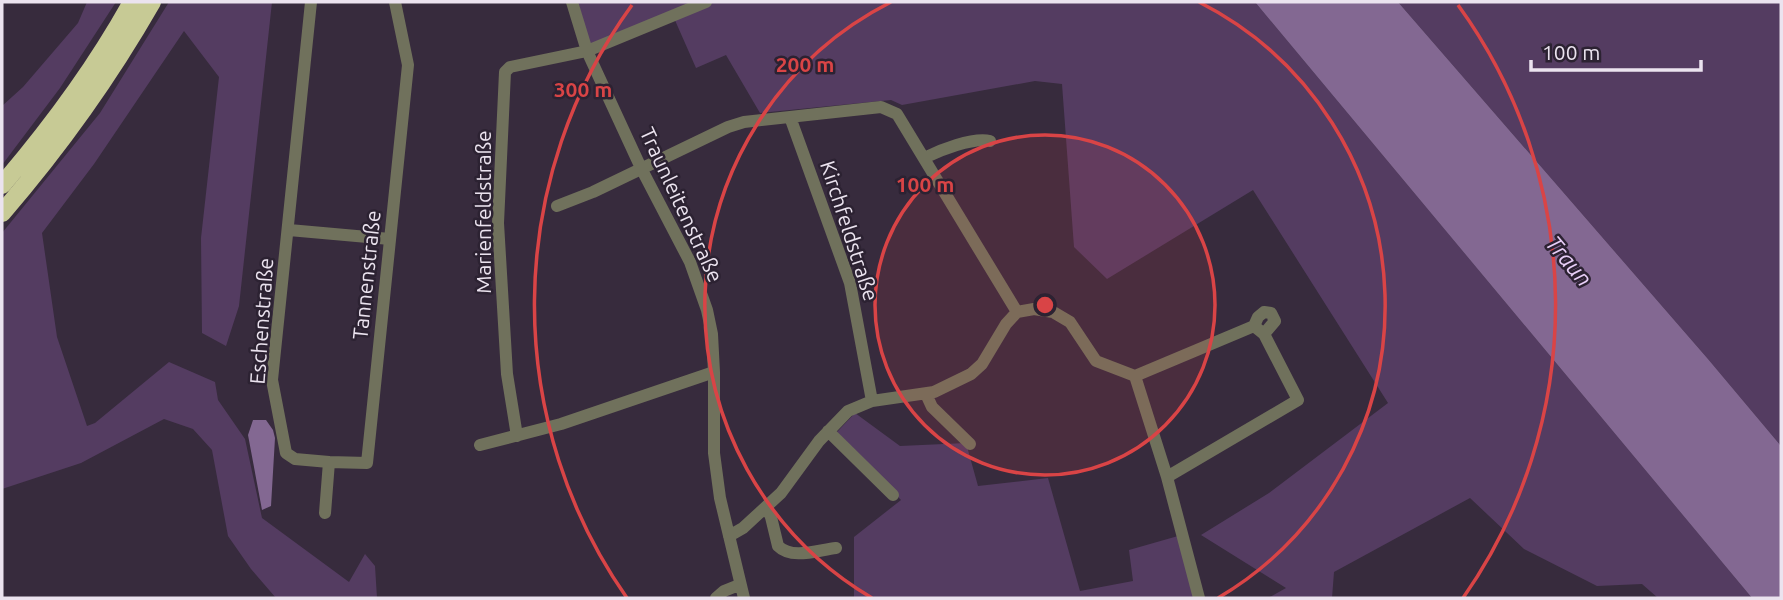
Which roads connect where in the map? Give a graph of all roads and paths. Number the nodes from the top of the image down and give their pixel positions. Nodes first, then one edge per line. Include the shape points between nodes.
1 (132, 2) edge
2 (152, 2) edge
3 (312, 2) edge
4 (395, 2) edge
5 (572, 2) edge
6 (706, 2) edge
7 (587, 51) junction
8 (790, 117) junction
9 (990, 141) dead end
10 (924, 158) junction
11 (641, 168) junction
12 (2, 185) edge
13 (557, 206) dead end
14 (2, 213) edge
15 (289, 230) junction
16 (390, 239) junction
17 (1017, 312) junction
18 (714, 372) junction
19 (1135, 376) junction
20 (926, 394) junction
21 (872, 401) junction
22 (828, 431) junction
23 (517, 436) junction
24 (970, 444) dead end
25 (480, 445) dead end
26 (329, 462) junction
27 (1167, 477) junction
28 (893, 495) dead end
29 (767, 508) junction
30 (325, 513) dead end
31 (729, 536) junction
32 (836, 548) dead end
33 (742, 592) edge
34 (716, 598) edge
35 (1199, 598) edge

1 - 12 highway via 61,111
2 - 14 highway via 77,120
3 - 15 street, Eschenstraße
4 - 16 street, Tannenstraße via 408,65
5 - 7 street, Traunleitenstraße
6 - 7 street
7 - 11 street, Traunleitenstraße
7 - 23 street, Marienfeldstraße via 510,67 505,72 498,223 507,373
8 - 10 street via 881,107 897,114
8 - 11 street via 727,127
8 - 21 street, Kirchfeldstraße via 850,283
9 - 10 street via 982,139
10 - 17 street
11 - 13 street
11 - 18 street, Traunleitenstraße via 700,287 712,334
15 - 16 street, Eschenstraße
15 - 26 street, Eschenstraße via 272,380 286,453 295,459
16 - 26 street, Tannenstraße via 368,463
17 - 19 street via 1052,312 1070,322 1096,361
17 - 20 street via 977,369
18 - 23 street
18 - 31 street, Traunleitenstraße via 714,453
19 - 27 street
19 - 27 street via 1259,330 1298,400
20 - 21 street
20 - 24 street via 932,407
21 - 22 street via 848,411
22 - 28 street
22 - 29 street
23 - 25 street
26 - 30 street
27 - 35 street
29 - 31 street
29 - 32 street via 781,550 799,553
31 - 33 street, Traunleitenstraße
33 - 34 street via 724,591

